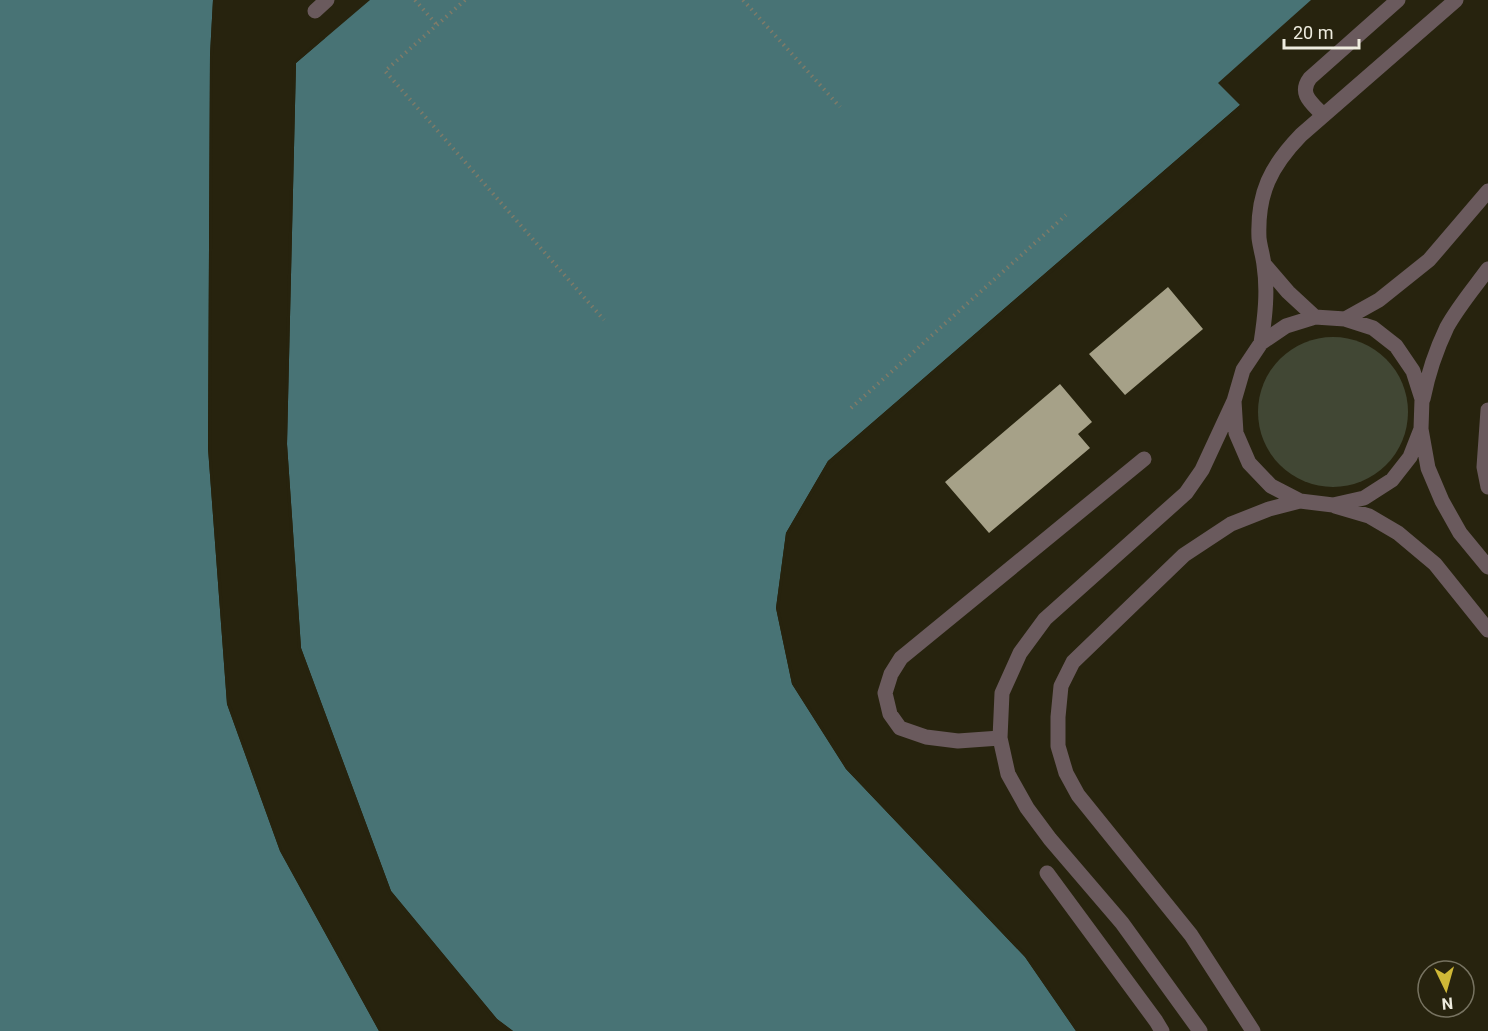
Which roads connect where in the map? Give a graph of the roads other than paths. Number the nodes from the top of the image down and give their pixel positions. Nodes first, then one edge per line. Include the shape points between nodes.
1 (1398, 0) edge
2 (1456, 0) edge
3 (1323, 115) junction
4 (1488, 191) edge
5 (1264, 264) junction
6 (1488, 269) edge
7 (1315, 317) junction
8 (1345, 319) junction
9 (1261, 343) junction
10 (1234, 401) junction
11 (1421, 407) junction
12 (1488, 410) edge
13 (1420, 429) junction
14 (1144, 459) dead end
15 (1488, 487) edge
16 (1300, 501) junction
17 (1333, 505) junction
18 (1488, 567) edge
19 (1488, 630) edge
20 (1000, 738) junction
21 (1047, 873) dead end
22 (1162, 1031) edge
23 (1200, 1031) edge
24 (1253, 1031) edge

1 - 3 street via 1306,83 1306,96
2 - 3 street
3 - 5 street via 1284,152 1271,172 1259,217
4 - 8 street via 1429,260 1379,300
5 - 7 street
5 - 9 street
6 - 11 street via 1448,326 1427,378
7 - 8 street
7 - 9 street via 1286,326
8 - 11 street via 1373,328 1396,346 1413,371
9 - 10 street via 1243,370
10 - 16 street via 1236,433 1249,463 1271,486
10 - 20 street via 1202,470 1186,493 1045,619 1020,653 1002,693
11 - 13 street
12 - 15 street via 1484,467
13 - 17 street via 1410,457 1392,480 1364,498
13 - 18 street via 1428,468 1442,501 1460,533
14 - 20 street via 901,658 891,674 885,693 890,714 900,728 926,737 958,741
16 - 17 street
16 - 24 street via 1269,508 1231,524 1184,555 1073,662 1061,687 1058,717 1058,746 1078,795 1191,935
17 - 19 street via 1369,516 1398,533 1435,564
20 - 23 street via 1008,774 1028,808 1122,923
21 - 22 street

